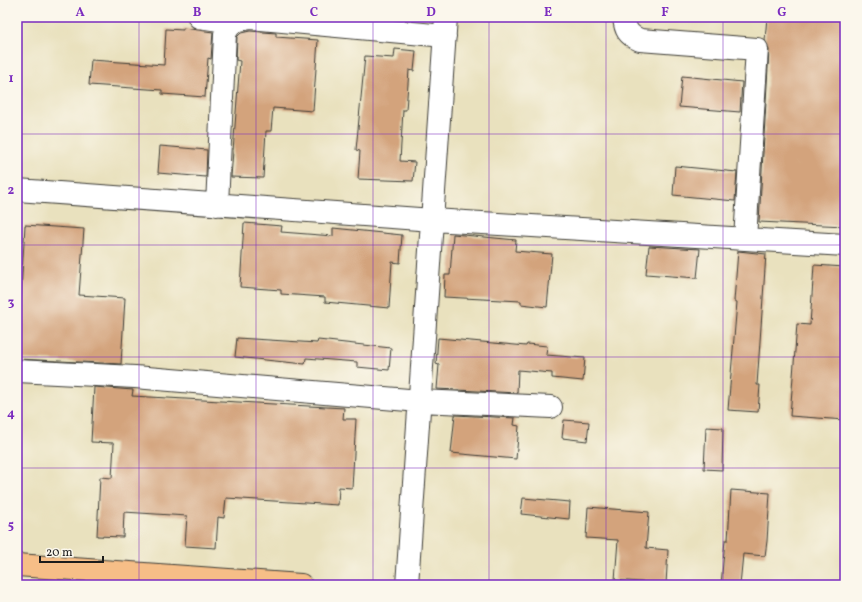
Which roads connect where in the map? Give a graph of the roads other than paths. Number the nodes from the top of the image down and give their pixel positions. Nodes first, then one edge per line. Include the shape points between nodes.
1 (199, 17) edge
2 (624, 17) edge
3 (230, 24) junction
4 (446, 26) edge
5 (17, 190) edge
6 (217, 205) junction
7 (433, 220) junction
8 (744, 239) junction
9 (845, 245) edge
10 (17, 371) edge
11 (420, 401) junction
12 (551, 407) dead end
13 (17, 566) edge
14 (301, 585) edge
15 (407, 585) edge

1 - 3 street via 226,21
2 - 8 street via 627,32 640,40 757,49
3 - 4 street via 250,18
3 - 6 street via 225,34
4 - 7 street
5 - 6 street
6 - 7 street
7 - 8 street
7 - 11 street
8 - 9 street
10 - 11 street
11 - 12 street
11 - 15 street
13 - 14 main road

